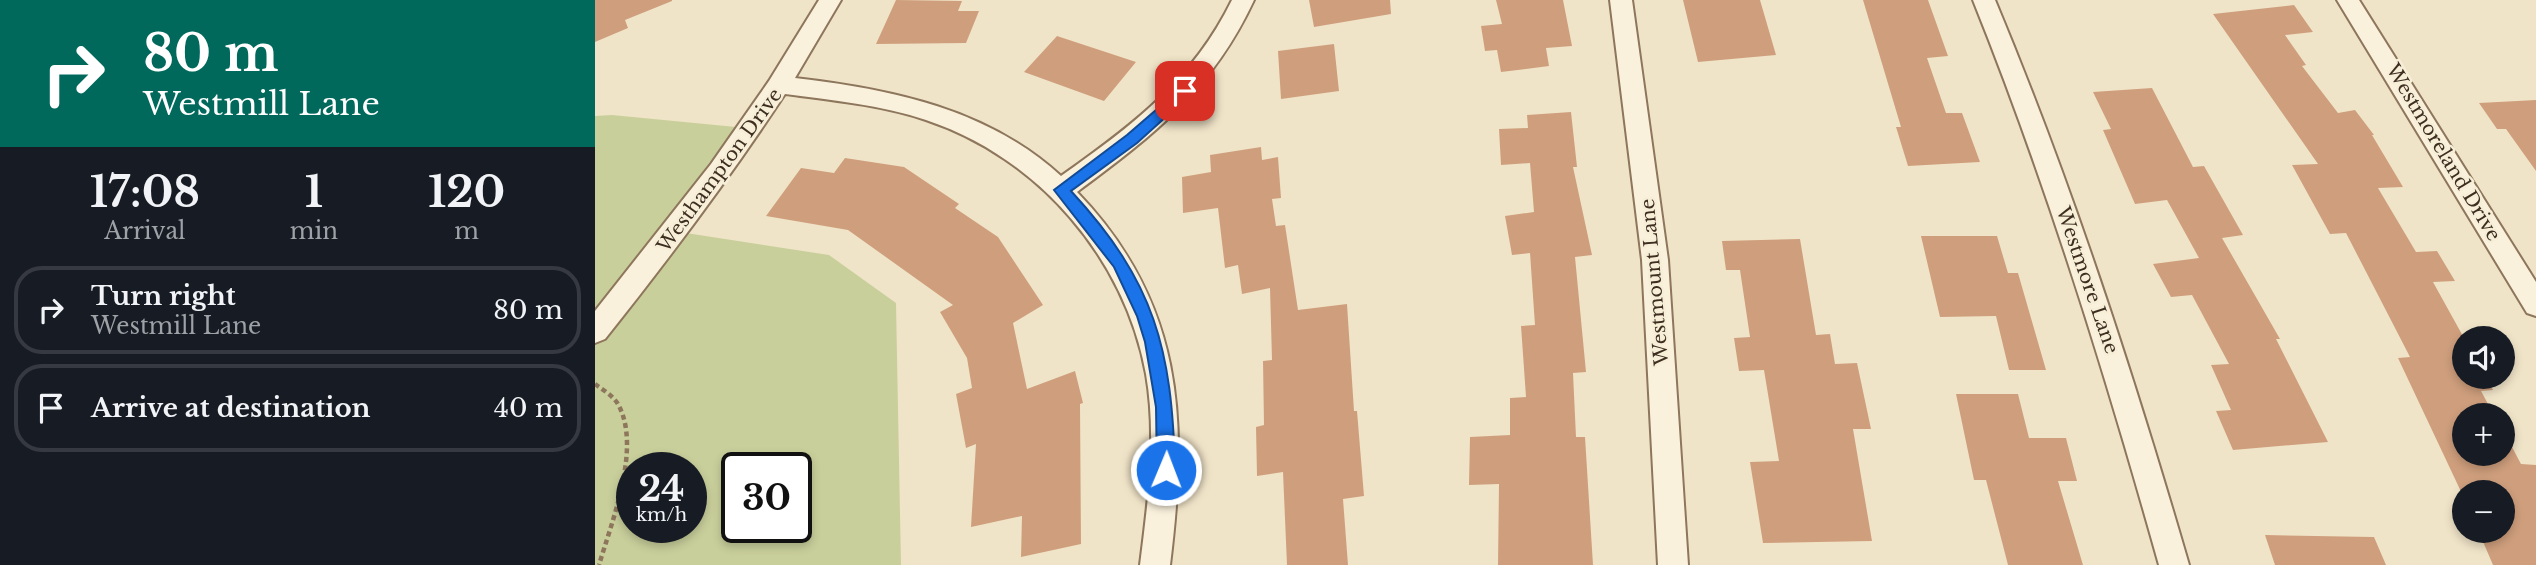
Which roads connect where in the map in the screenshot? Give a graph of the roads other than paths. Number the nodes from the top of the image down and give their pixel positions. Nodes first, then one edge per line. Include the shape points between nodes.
1 (830, 0) edge
2 (1243, 0) edge
3 (1621, 0) edge
4 (1984, 0) edge
5 (2348, 0) edge
6 (780, 85) junction
7 (1061, 190) junction
8 (2536, 305) edge
9 (595, 331) edge
10 (1155, 565) edge
11 (1673, 565) edge
12 (2174, 565) edge

1 - 6 street, Westhampton Drive
2 - 7 street via 1214,57 1185,91 1132,139
3 - 11 street, Westmount Lane via 1655,260
4 - 12 street, Westmore Lane via 2081,257
5 - 8 street, Westmoreland Drive
6 - 7 street via 870,97 938,114 1011,150
6 - 9 street, Westhampton Drive via 688,215
7 - 10 street via 1120,263 1153,342 1167,435

